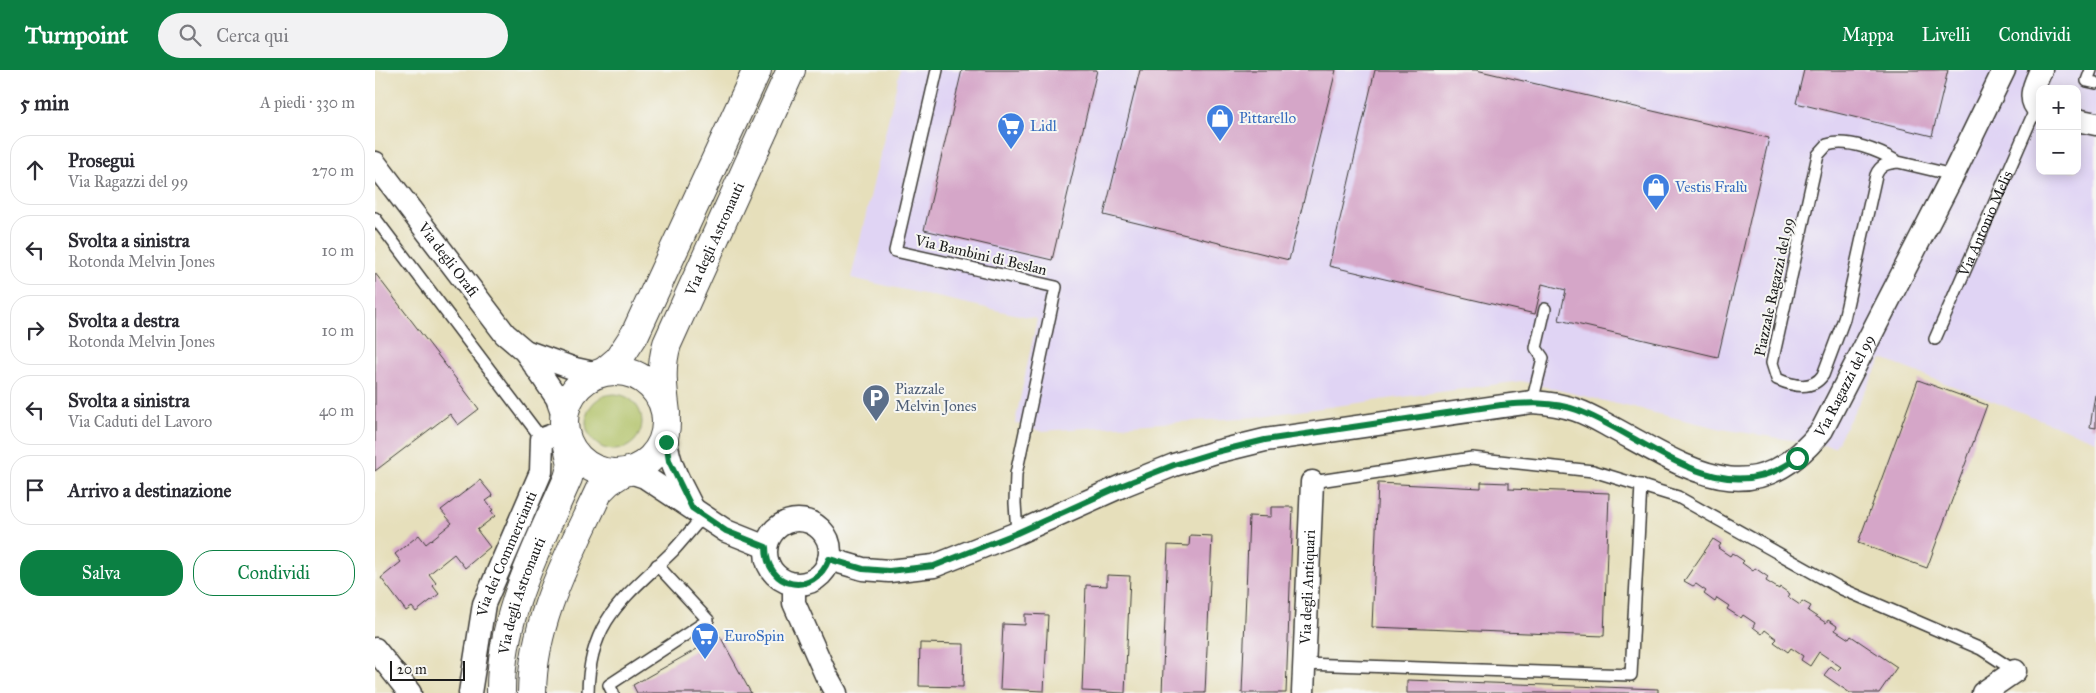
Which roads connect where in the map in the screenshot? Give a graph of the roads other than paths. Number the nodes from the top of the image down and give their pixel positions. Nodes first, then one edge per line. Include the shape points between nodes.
1 (791, 70) edge
2 (937, 70) edge
3 (2004, 70) edge
4 (2041, 70) edge
5 (2091, 70) edge
6 (751, 74) edge
7 (2096, 83) edge
8 (2036, 107) edge
9 (2081, 121) edge
10 (2096, 124) edge
11 (1898, 162) junction
12 (375, 163) edge
13 (1953, 175) junction
14 (375, 218) edge
15 (1545, 309) dead end
16 (1935, 339) dead end
17 (525, 351) junction
18 (602, 372) junction
19 (1531, 402) junction
20 (666, 421) junction
21 (559, 433) junction
22 (626, 472) junction
23 (1312, 482) joint
24 (1641, 485) junction
25 (698, 512) junction
26 (1017, 533) junction
27 (766, 547) junction
28 (829, 559) junction
29 (657, 565) junction
30 (794, 584) junction
31 (375, 649) edge
32 (1305, 664) junction
33 (2015, 671) joint
34 (588, 688) edge
35 (611, 689) edge
36 (410, 693) edge
37 (469, 693) edge
38 (501, 693) edge
39 (533, 693) edge
40 (836, 693) edge
41 (1303, 693) edge
42 (1983, 693) edge

1 - 20 main road, Via degli Astronauti via 667,344 662,372
2 - 26 lane, Via Bambini di Beslan via 895,251 1057,287 1016,474
3 - 13 street, Via Ragazzi del 99
4 - 8 street, Via Antonio Melis via 2032,92
5 - 7 lane via 2087,81
6 - 18 main road via 635,334 618,360
8 - 16 lane, Via Antonio Melis
9 - 10 street
11 - 11 lane, Piazzale Ragazzi del 99 via 1879,151 1841,143 1827,145 1818,155 1772,363 1777,379 1803,386 1818,382 1823,375 1844,320 1875,175 1883,166
11 - 13 lane, Piazzale Ragazzi del 99
12 - 17 street, Via degli Orafi via 505,334
13 - 19 street, Via Ragazzi del 99 via 1822,430 1784,468 1747,479 1710,475 1689,468 1577,410
14 - 21 lane
15 - 19 lane via 1536,348 1543,358
17 - 18 street, Via degli Orafi via 575,369
17 - 21 street, Via degli Orafi via 557,398
18 - 20 main road via 621,371 637,375 650,384 660,398
18 - 21 main road via 577,386 568,400
19 - 26 street, Via Ragazzi del 99 via 1265,440 1216,452 1123,485
20 - 22 main road via 661,445 652,459
20 - 25 street via 669,461
21 - 22 main road via 577,459 590,468 605,473
21 - 37 street, Via dei Commercianti via 484,604
21 - 38 main road, Via degli Astronauti via 572,464 515,604
22 - 25 street via 645,477
22 - 39 main road, Via degli Astronauti via 599,491 551,594 538,639
23 - 24 lane via 1472,458 1593,471
23 - 32 street, Via degli Antiquari
24 - 32 lane via 1631,675
24 - 33 lane via 1678,497 1843,589 1981,649
25 - 27 street via 726,531
25 - 29 lane via 674,550
26 - 28 street, Via Ragazzi del 99 via 959,558 914,570 863,569
27 - 28 street via 776,529 784,523 804,521 822,530 830,549
27 - 30 street via 769,567 784,581
28 - 30 street via 820,575 812,581
29 - 34 lane via 625,595 605,620 588,670
29 - 35 lane via 708,620
30 - 40 street via 794,603
31 - 36 street
32 - 41 street, Via degli Antiquari
33 - 42 street
34 - 35 lane

